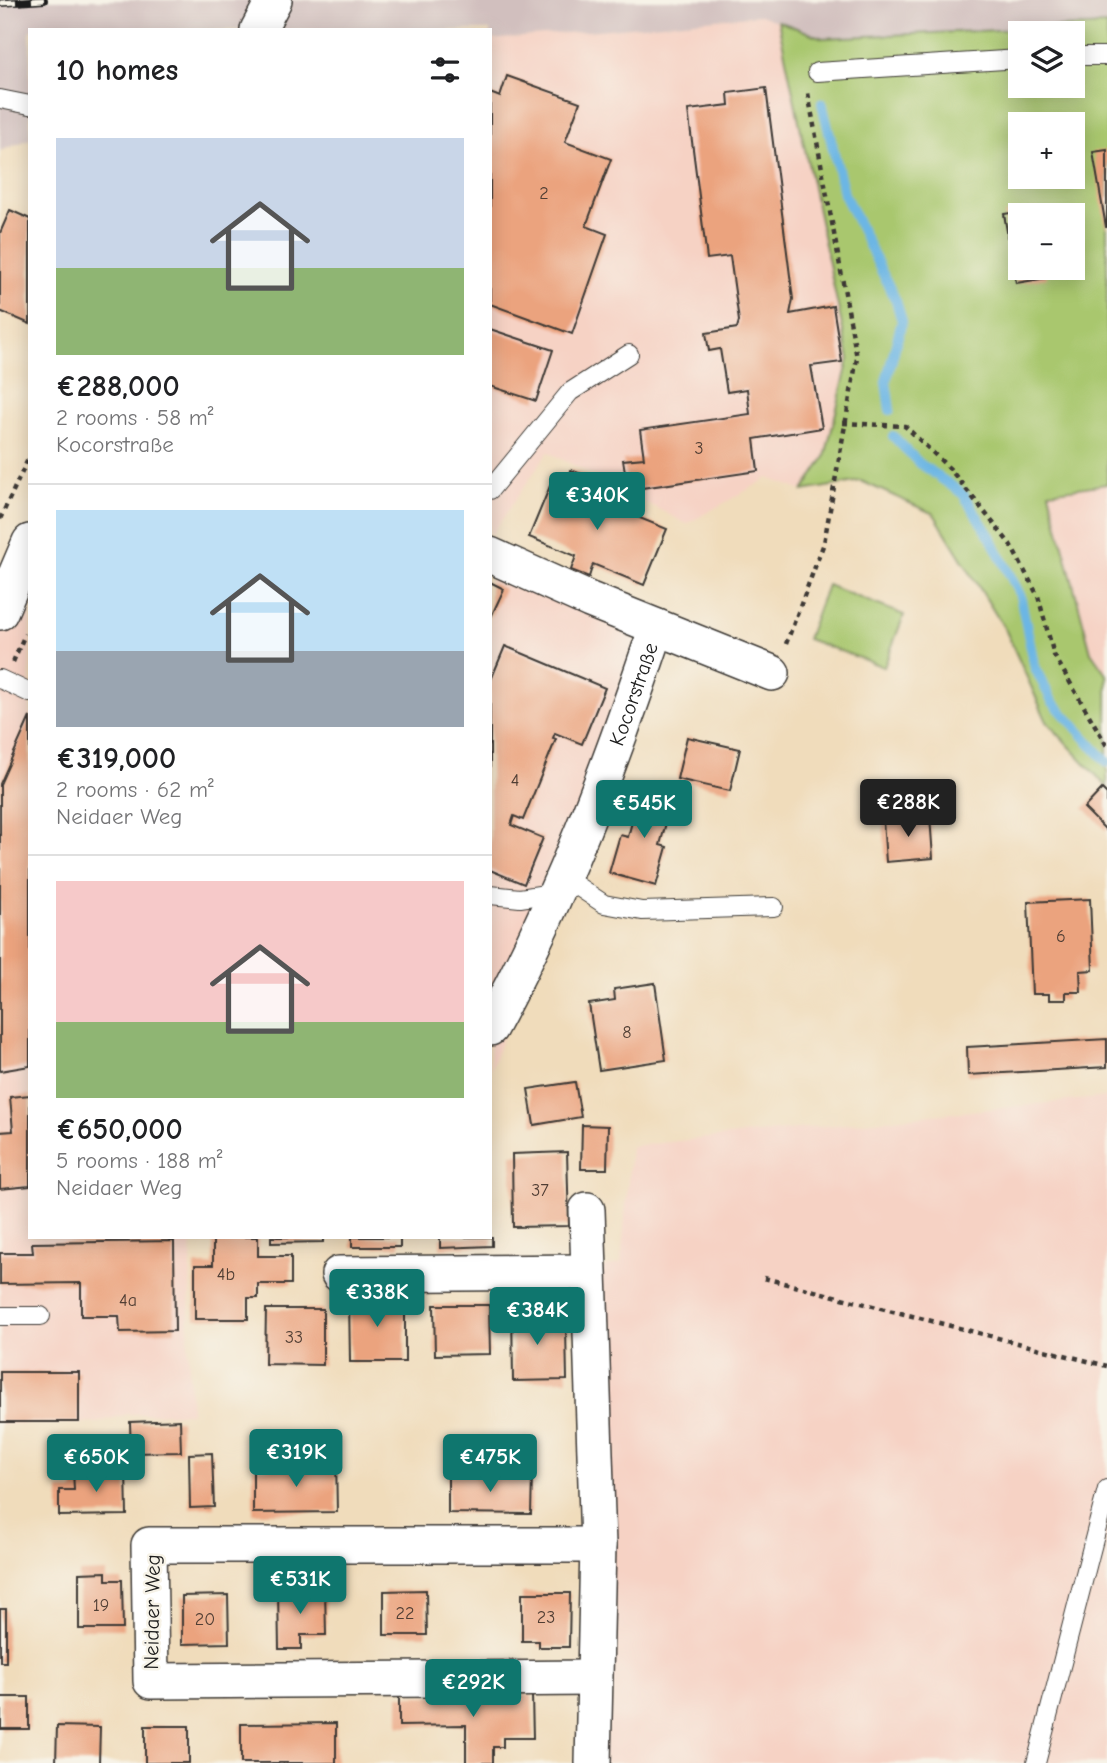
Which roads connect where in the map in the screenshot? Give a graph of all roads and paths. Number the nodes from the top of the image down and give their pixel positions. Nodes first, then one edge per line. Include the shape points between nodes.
1 (274, 0) edge
2 (259, 28) edge
3 (1085, 56) edge
4 (1107, 56) edge
5 (1008, 60) edge
6 (817, 72) joint
7 (0, 99) edge
8 (28, 105) edge
9 (629, 354) dead end
10 (843, 423) junction
11 (28, 459) edge
12 (492, 488) edge
13 (0, 519) edge
14 (28, 547) edge
15 (492, 556) edge
16 (0, 612) edge
17 (657, 627) junction
18 (772, 673) joint
19 (0, 679) edge
20 (28, 692) edge
21 (1107, 746) edge
22 (562, 885) junction
23 (492, 895) edge
24 (774, 907) dead end
25 (492, 1024) edge
26 (587, 1210) dead end
27 (588, 1272) junction
28 (339, 1274) dead end
29 (765, 1278) dead end
30 (0, 1316) edge
31 (41, 1316) dead end
32 (1107, 1366) edge
33 (1107, 1489) edge
34 (598, 1545) junction
35 (594, 1678) junction
36 (593, 1763) edge
37 (1036, 1763) edge

1 - 2 street
3 - 4 lane
5 - 6 lane
6 - 10 path via 807,90 857,358
7 - 8 lane
9 - 12 lane via 570,392
10 - 18 path via 824,543
10 - 21 path via 905,426 950,469 1010,544 1038,596 1054,655
11 - 13 path
14 - 16 street
15 - 17 street, Kocorstraße
17 - 18 street, Kocorstraße
17 - 22 street, Kocorstraße
19 - 20 lane
22 - 23 lane via 520,898
22 - 24 lane via 604,904 642,911
22 - 25 street, Kocorstraße
26 - 27 street
27 - 28 street
27 - 34 street
29 - 32 path
30 - 31 lane
33 - 37 lane
34 - 35 street
34 - 35 street, Neidaer Weg via 149,1545 151,1681
35 - 36 street

